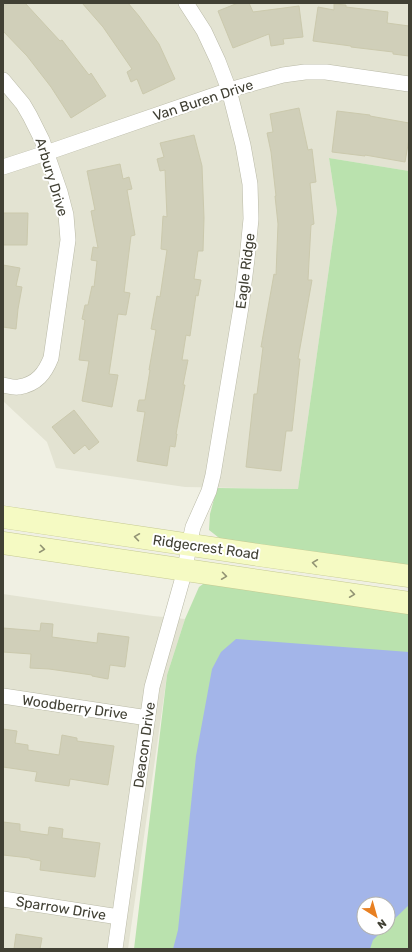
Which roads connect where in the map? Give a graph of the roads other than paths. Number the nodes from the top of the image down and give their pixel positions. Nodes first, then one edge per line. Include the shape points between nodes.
1 (186, 3) edge
2 (3, 80) edge
3 (409, 84) edge
4 (229, 90) junction
5 (46, 153) junction
6 (3, 167) edge
7 (3, 385) edge
8 (3, 517) edge
9 (3, 543) edge
10 (189, 544) junction
11 (185, 570) junction
12 (409, 576) edge
13 (409, 602) edge
14 (3, 696) edge
15 (148, 718) junction
16 (3, 900) edge
17 (119, 917) junction
18 (115, 949) edge

1 - 4 street, Eagle Ridge via 204,31
2 - 5 street, Arbury Drive via 30,116
3 - 4 street, Van Buren Drive via 326,72 305,72 283,75
4 - 5 street, Van Buren Drive
4 - 10 street, Eagle Ridge via 249,178 251,219 241,306 213,475
5 - 6 street, Van Buren Drive
5 - 7 street, Arbury Drive via 66,215 68,240 51,358 41,376 31,383 18,387
10 -> 8 main road, Ridgecrest Road
9 -> 11 main road, Ridgecrest Road
10 - 11 street, Deacon Drive
12 -> 10 main road, Ridgecrest Road
11 -> 13 main road, Ridgecrest Road
11 - 15 street, Deacon Drive via 152,687
14 - 15 street, Woodberry Drive
15 - 17 street, Deacon Drive
16 - 17 street, Sparrow Drive
17 - 18 street, Deacon Drive

